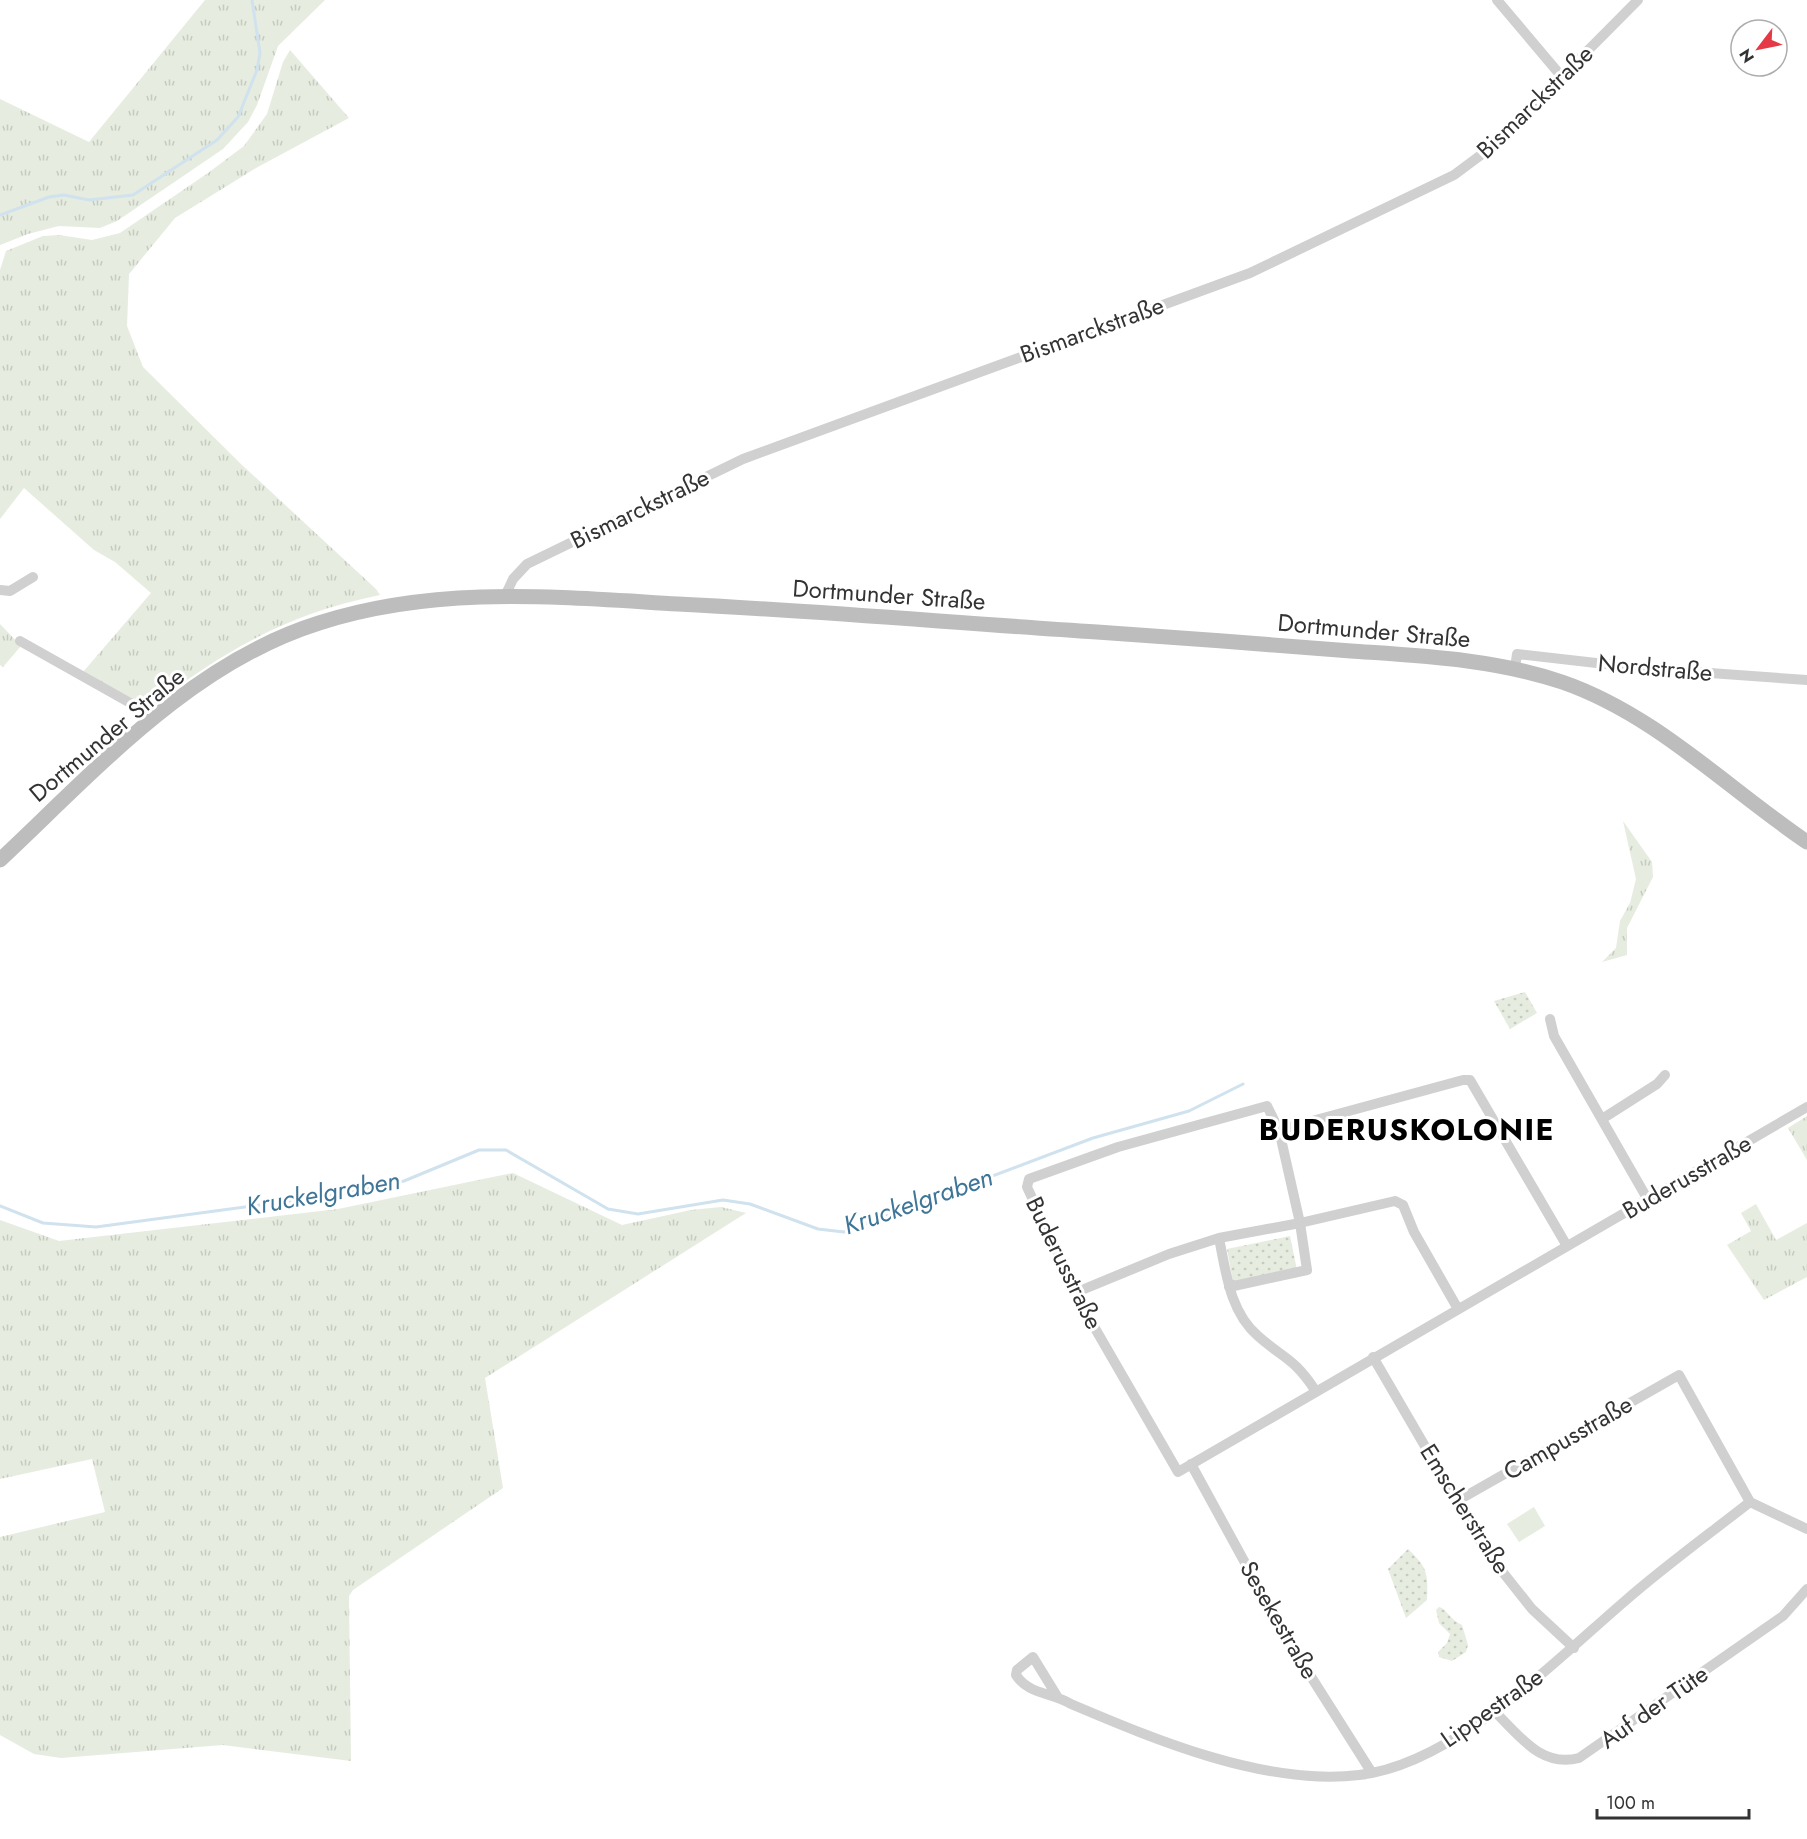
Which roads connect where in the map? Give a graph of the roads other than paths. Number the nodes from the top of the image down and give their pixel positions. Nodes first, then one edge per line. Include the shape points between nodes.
1 (1497, 0) edge
2 (1638, 0) edge
3 (1562, 77) junction
4 (33, 576) dead end
5 (0, 590) edge
6 (506, 594) junction
7 (20, 641) dead end
8 (1515, 668) junction
9 (1807, 680) edge
10 (149, 722) junction
11 (1807, 842) edge
12 (0, 860) edge
13 (1550, 1019) dead end
14 (1665, 1075) dead end
15 (1807, 1107) edge
16 (1602, 1119) junction
17 (1279, 1130) junction
18 (1648, 1200) junction
19 (1300, 1223) junction
20 (1219, 1239) junction
21 (1567, 1246) junction
22 (1229, 1287) junction
23 (1077, 1292) junction
24 (1458, 1309) junction
25 (1373, 1357) junction
26 (1315, 1390) junction
27 (1191, 1464) junction
28 (1457, 1501) junction
29 (1750, 1502) junction
30 (1807, 1529) edge
31 (1807, 1589) edge
32 (1574, 1648) junction
33 (1058, 1696) dead end
34 (1495, 1712) junction
35 (1372, 1773) junction

1 - 3 street
2 - 3 street, Bismarckstraße
3 - 6 street, Bismarckstraße via 1493,147 1454,175 1250,273 744,459 527,564
4 - 5 street via 10,591
6 - 8 main road, Dortmunder Straße via 1227,641 1452,658
6 - 10 main road, Dortmunder Straße via 369,609 315,624 236,662
7 - 10 street via 132,704
8 - 9 street, Nordstraße via 1517,654
8 - 11 main road, Dortmunder Straße via 1602,698 1645,724
10 - 12 main road, Dortmunder Straße
13 - 16 street via 1554,1036
14 - 16 street via 1658,1084
15 - 18 street, Buderusstraße
16 - 18 street
17 - 19 street
17 - 21 street via 1470,1080
17 - 23 street, Buderusstraße via 1267,1106 1118,1147 1029,1179 1027,1186
18 - 21 street, Buderusstraße
19 - 20 street
19 - 22 street via 1307,1270
19 - 24 street via 1400,1202
20 - 22 street
20 - 23 street via 1168,1254
21 - 24 street, Buderusstraße
22 - 26 street via 1251,1329 1301,1369
23 - 27 street, Buderusstraße via 1178,1472
24 - 25 street, Buderusstraße
25 - 26 street, Buderusstraße
25 - 28 street, Emscherstraße
26 - 27 street, Buderusstraße
27 - 35 street, Sesekestraße via 1284,1634
28 - 29 street, Campusstraße via 1679,1375
28 - 32 street, Emscherstraße via 1486,1551 1532,1609
29 - 30 street
29 - 32 street, Lippestraße via 1626,1600
31 - 34 street, Auf der Tüte via 1783,1616 1579,1758 1558,1761 1536,1752
32 - 34 street, Lippestraße
33 - 35 street, Lippestraße via 1165,1743 1228,1762 1320,1775
34 - 35 street, Lippestraße via 1440,1746 1398,1766

